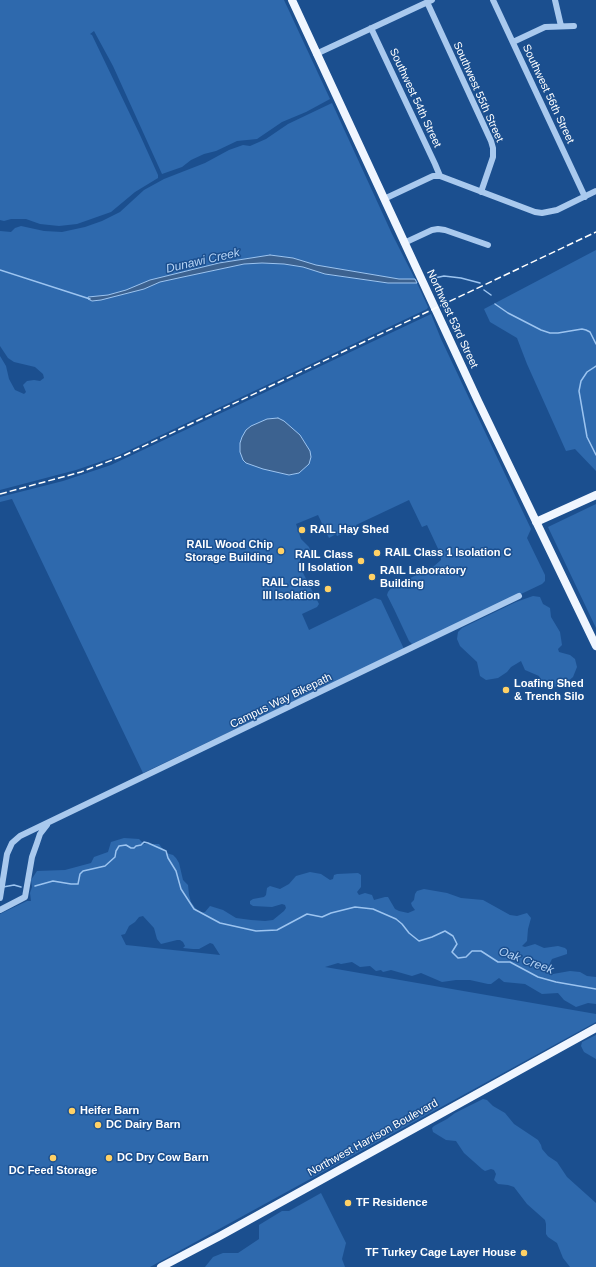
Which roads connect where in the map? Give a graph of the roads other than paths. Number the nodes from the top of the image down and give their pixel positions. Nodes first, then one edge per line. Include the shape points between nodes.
1 (292, 0) edge
2 (493, 0) edge
3 (555, 0) edge
4 (429, 1) edge
5 (561, 26) junction
6 (574, 26) dead end
7 (371, 28) junction
8 (513, 42) junction
9 (316, 54) junction
10 (440, 176) junction
11 (596, 191) edge
12 (481, 192) junction
13 (585, 197) junction
14 (384, 200) junction
15 (404, 243) junction
16 (488, 245) dead end
17 (596, 495) edge
18 (536, 522) junction
19 (519, 596) dead end
20 (596, 646) edge
21 (51, 822) junction
22 (0, 896) edge
23 (0, 910) edge
24 (596, 1028) edge
25 (160, 1267) edge

1 - 9 main road, Northwest 53rd Street
2 - 8 street, Southwest 56th Street
3 - 5 street
4 - 7 street
4 - 12 street, Southwest 55th Street via 493,148 493,157
5 - 6 street
5 - 8 street via 539,28
7 - 9 street
7 - 10 street, Southwest 54th Street
8 - 13 street, Southwest 56th Street
9 - 14 main road, Northwest 53rd Street
10 - 12 street
10 - 14 street via 433,176
11 - 13 street
12 - 13 street via 542,213 557,210
14 - 15 main road, Northwest 53rd Street
15 - 16 street via 438,229
15 - 18 main road, Northwest 53rd Street
17 - 18 main road
18 - 20 main road, Northwest 53rd Street
19 - 21 street, Campus Way Bikepath
21 - 22 street, Campus Way Bikepath via 20,836 12,843 7,854
21 - 23 street, Campus Way Bikepath via 44,828 32,857 25,897
24 - 25 main road, Northwest Harrison Boulevard

